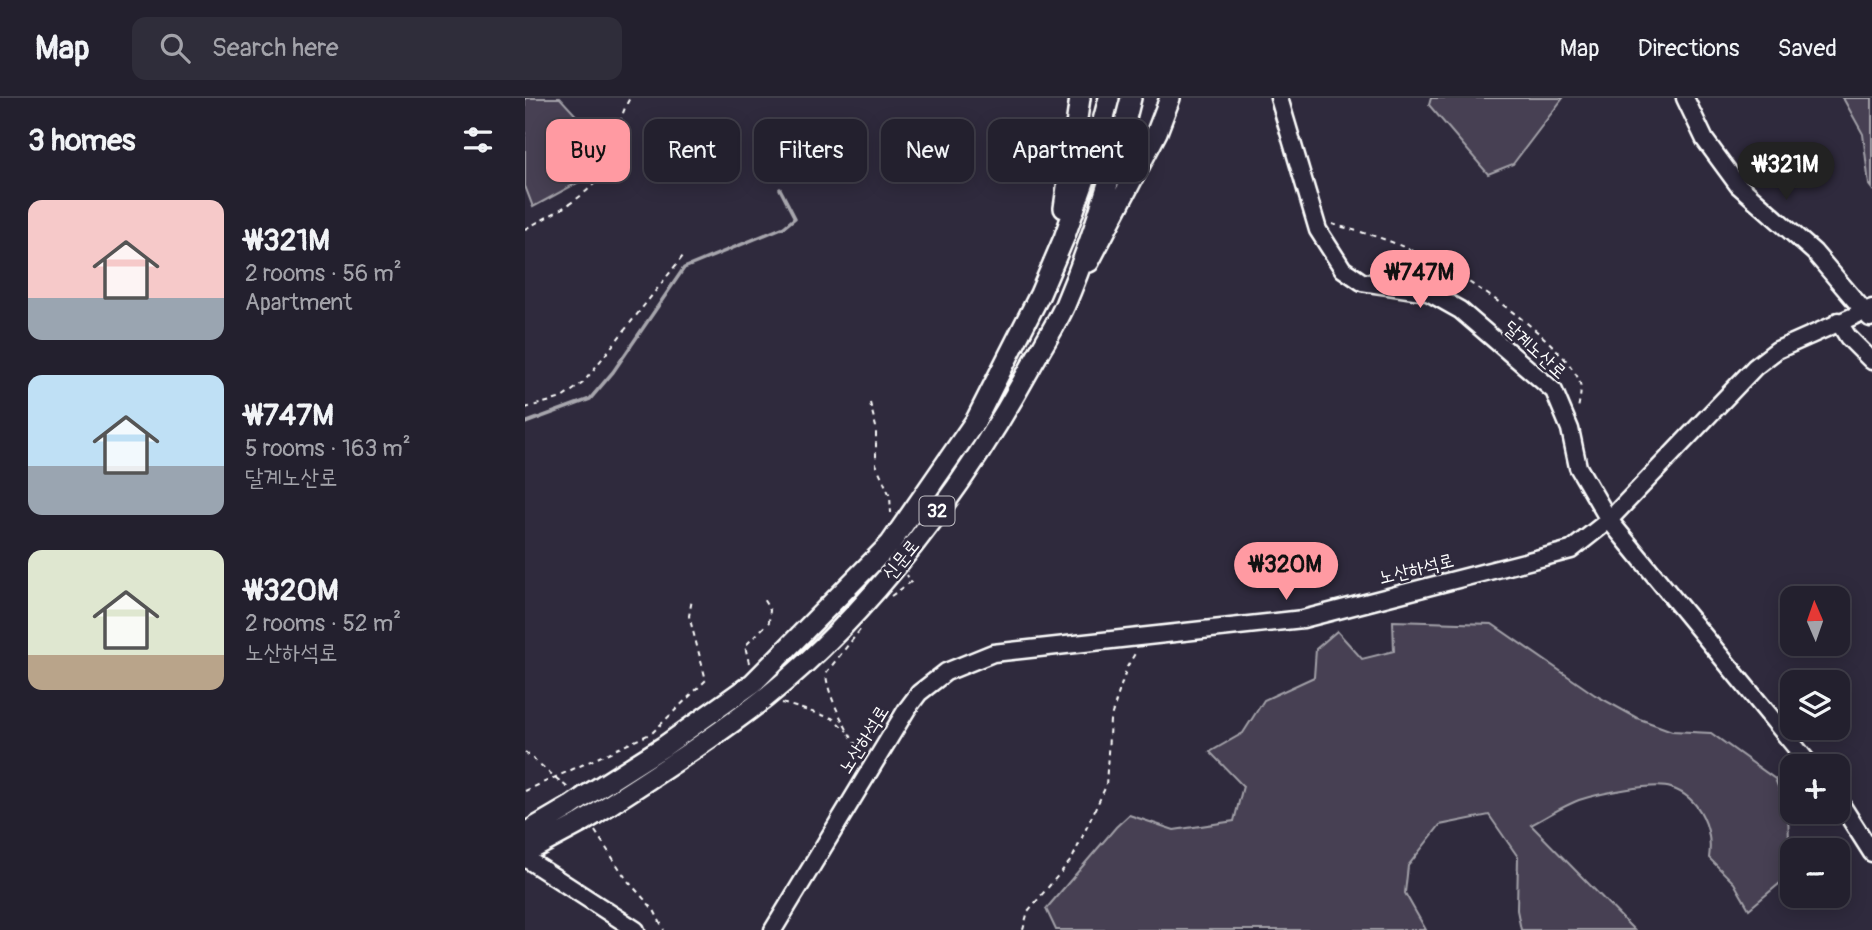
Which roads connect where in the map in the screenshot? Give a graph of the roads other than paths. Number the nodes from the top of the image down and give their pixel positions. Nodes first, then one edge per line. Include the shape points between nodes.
1 (1080, 98) edge
2 (1109, 98) edge
3 (1131, 98) edge
4 (1170, 98) edge
5 (1279, 98) edge
6 (1685, 98) edge
7 (1049, 271) junction
8 (1065, 306) junction
9 (1869, 313) edge
10 (1839, 321) junction
11 (1872, 361) edge
12 (1609, 520) junction
13 (1801, 754) edge
14 (1850, 818) edge
15 (527, 848) edge
16 (1872, 853) edge
17 (636, 930) edge
18 (773, 930) edge

1 - 7 main road via 1070,183
2 - 7 main road, 신문로 / 32 via 1095,151
3 - 8 main road, 신문로 / 32 via 1116,160
4 - 8 main road via 1104,237
5 - 12 street, 달계노산로 via 1318,230 1343,269 1361,282 1427,292 1460,310 1554,391 1570,429 1578,467
6 - 9 street via 1705,141 1738,185 1829,267
7 - 15 main road, 신문로 / 32 via 976,419 890,544 753,682 663,747 577,800
8 - 15 main road, 신문로 / 32 via 994,433 902,559 859,609 766,697 590,822
9 - 10 street, 노산하석로
10 - 11 street
10 - 12 street, 노산하석로 via 1755,367
12 - 13 street, 달계노산로
12 - 18 street, 노산하석로 via 1571,550 1303,619 972,659 919,694 870,766
14 - 16 street
15 - 17 street

